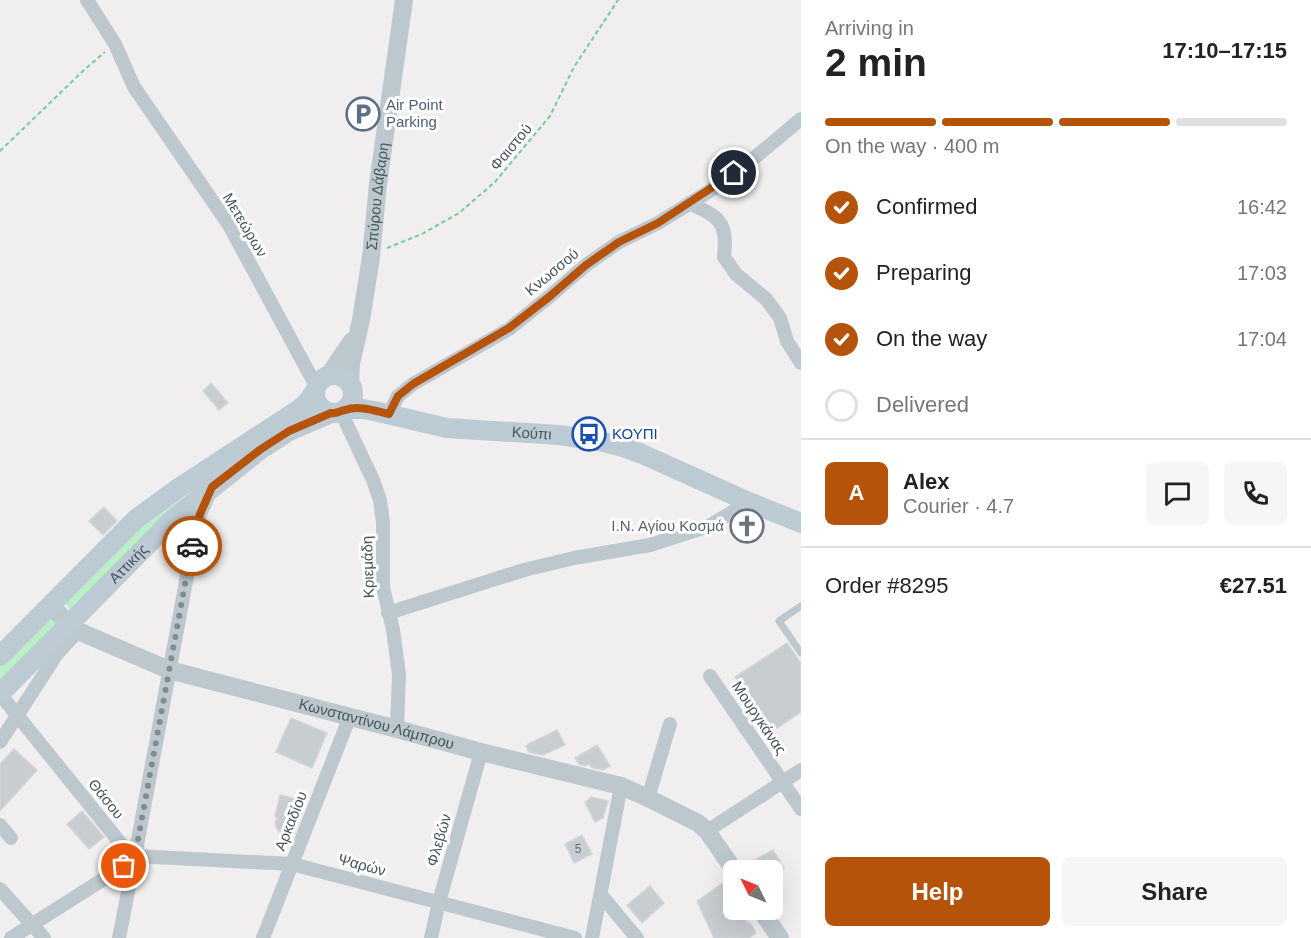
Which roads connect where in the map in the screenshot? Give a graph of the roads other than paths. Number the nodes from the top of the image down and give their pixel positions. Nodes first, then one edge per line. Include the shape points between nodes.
1 (87, 0) edge
2 (404, 0) edge
3 (801, 119) edge
4 (689, 203) junction
5 (361, 320) junction
6 (801, 363) edge
7 (320, 384) junction
8 (351, 386) junction
9 (339, 412) junction
10 (389, 414) junction
11 (212, 487) junction
12 (749, 502) junction
13 (172, 520) junction
14 (801, 523) edge
15 (195, 533) junction
16 (50, 606) junction
17 (801, 606) edge
18 (388, 612) junction
19 (74, 627) junction
20 (801, 653) edge
21 (0, 656) edge
22 (169, 670) junction
23 (710, 676) dead end
24 (0, 694) edge
25 (17, 715) junction
26 (350, 716) junction
27 (670, 724) dead end
28 (397, 729) junction
29 (0, 742) edge
30 (481, 752) junction
31 (801, 770) edge
32 (783, 782) junction
33 (621, 786) junction
34 (648, 798) junction
35 (801, 809) edge
36 (0, 825) edge
37 (707, 831) junction
38 (11, 838) dead end
39 (135, 856) junction
40 (727, 860) edge
41 (292, 864) junction
42 (0, 889) edge
43 (601, 895) junction
44 (439, 902) junction
45 (768, 920) edge
46 (32, 924) junction
47 (11, 938) edge
48 (44, 938) edge
49 (119, 938) edge
50 (263, 938) edge
51 (431, 938) edge
52 (575, 938) edge
53 (592, 938) edge
54 (637, 938) edge
55 (780, 938) edge

1 - 7 street, Μετεώρων via 116,44 134,87 229,225
2 - 5 street, Σπύρου Δάβαρη
3 - 4 street, Κνωσσού via 747,164
4 - 6 street via 720,220 726,241 724,257 780,318 787,341
4 - 10 street, Κνωσσού via 619,242 509,328 413,384 398,396
5 - 7 street, Σπύρου Δάβαρη via 354,338
5 - 8 street, Σπύρου Δάβαρη via 351,364
7 - 8 main road via 340,376
7 - 9 main road via 318,406 326,412
7 - 16 main road, Αττικής via 301,408 136,519
8 - 9 main road via 352,400
8 - 10 main road via 366,402
9 - 10 main road via 363,409
9 - 11 main road, Αττικής via 289,431
9 - 18 street, Κριεμάδη via 380,500 382,587
10 - 12 main road, Κούπι via 447,428 559,435 609,444 642,454
11 - 13 main road, Αττικής
11 - 15 street
12 - 14 main road, Κούπι
12 - 18 street via 709,526 650,545 524,570
13 - 15 street
13 - 19 main road, Αττικής
15 - 22 street
16 - 19 street, Κωνσταντίνου Λάμπρου
16 - 21 main road, Αττικής
17 - 20 lane via 779,621
18 - 28 street, Κριεμάδη via 399,674
19 - 22 street, Κωνσταντίνου Λάμπρου
19 - 24 main road, Αττικής
19 - 25 street
22 - 26 street, Κωνσταντίνου Λάμπρου
22 - 39 street
23 - 32 street, Μουργκάνας
24 - 25 street, Θάσου
25 - 29 street
25 - 39 street, Θάσου
26 - 28 street, Κωνσταντίνου Λάμπρου
26 - 41 street, Αρκαδίου
27 - 34 street
28 - 30 street, Κωνσταντίνου Λάμπρου
30 - 33 street, Κωνσταντίνου Λάμπρου
30 - 44 street, Φλεβών
31 - 32 street
32 - 35 street, Μουργκάνας
32 - 37 street
33 - 34 street, Κωνσταντίνου Λάμπρου
33 - 43 street
34 - 37 street, Κωνσταντίνου Λάμπρου
36 - 38 street
37 - 40 street
39 - 41 street, Ψαρών
39 - 46 street
39 - 49 street
41 - 44 street, Ψαρών
41 - 50 street, Αρκαδίου
42 - 46 street
43 - 53 street
43 - 54 street
44 - 51 street, Φλεβών
44 - 52 street, Ψαρών
45 - 55 street
46 - 47 street
46 - 48 street

